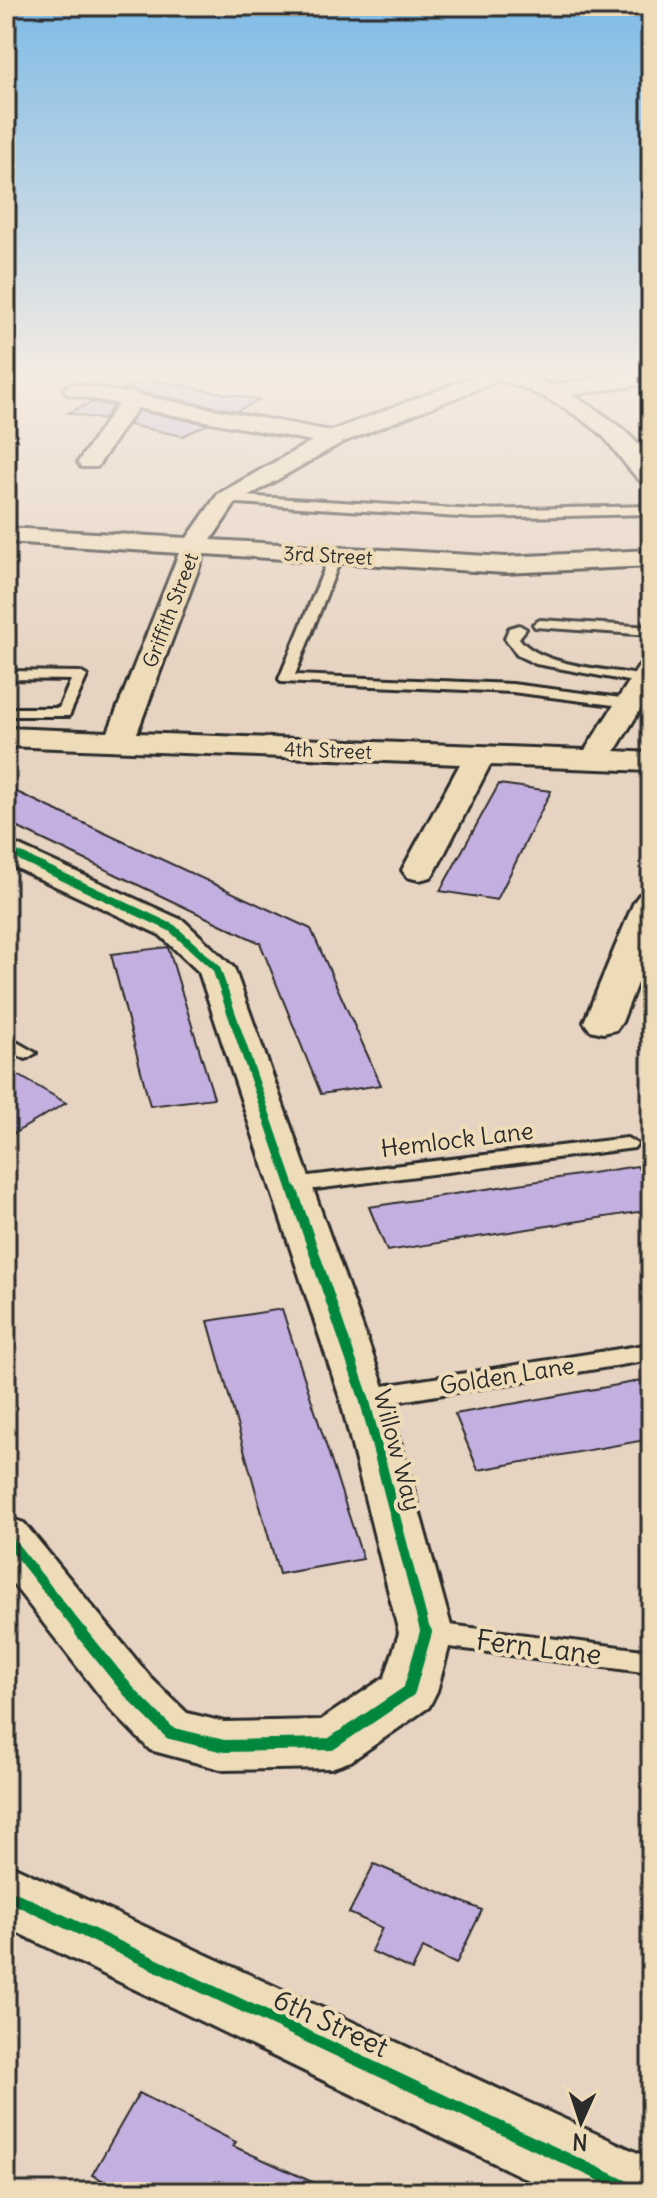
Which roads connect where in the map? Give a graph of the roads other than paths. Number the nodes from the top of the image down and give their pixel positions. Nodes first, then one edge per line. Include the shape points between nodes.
1 (271, 474) edge
2 (226, 499) junction
3 (651, 510) edge
4 (6, 535) edge
5 (194, 547) junction
6 (336, 555) junction
7 (651, 558) edge
8 (540, 624) dead end
9 (519, 629) dead end
10 (651, 631) edge
11 (6, 675) edge
12 (641, 684) edge
13 (6, 712) edge
14 (6, 737) edge
15 (119, 741) junction
16 (479, 756) junction
17 (594, 760) junction
18 (651, 762) edge
19 (6, 850) edge
20 (419, 870) dead end
21 (651, 902) edge
22 (603, 1022) dead end
23 (6, 1042) edge
24 (26, 1053) dead end
25 (627, 1144) dead end
26 (292, 1185) junction
27 (651, 1352) edge
28 (364, 1398) junction
29 (6, 1537) edge
30 (426, 1633) junction
31 (651, 1662) edge
32 (6, 1894) edge
33 (637, 2192) edge

1 - 2 street, Griffith Street
2 - 3 lane via 475,514
2 - 5 street, Griffith Street
4 - 5 street, 3rd Street
5 - 6 street, 3rd Street
5 - 15 street, Griffith Street
6 - 7 street, 3rd Street via 505,565
6 - 12 lane via 286,679 512,688
8 - 10 lane
9 - 12 lane via 512,638 522,652 541,661
11 - 13 lane via 80,676 64,713
12 - 17 street
14 - 15 street, 4th Street
15 - 16 street, 4th Street
16 - 17 street, 4th Street
16 - 20 street
17 - 18 street, 4th Street
19 - 26 street, Willow Way via 172,928 216,968
21 - 22 street
23 - 24 lane
25 - 26 lane, Hemlock Lane
26 - 28 street, Willow Way
27 - 28 lane, Golden Lane
28 - 30 street, Willow Way
29 - 30 street via 131,1694 170,1733 224,1746 331,1744 409,1691
30 - 31 lane, Fern Lane
32 - 33 street, 6th Street

